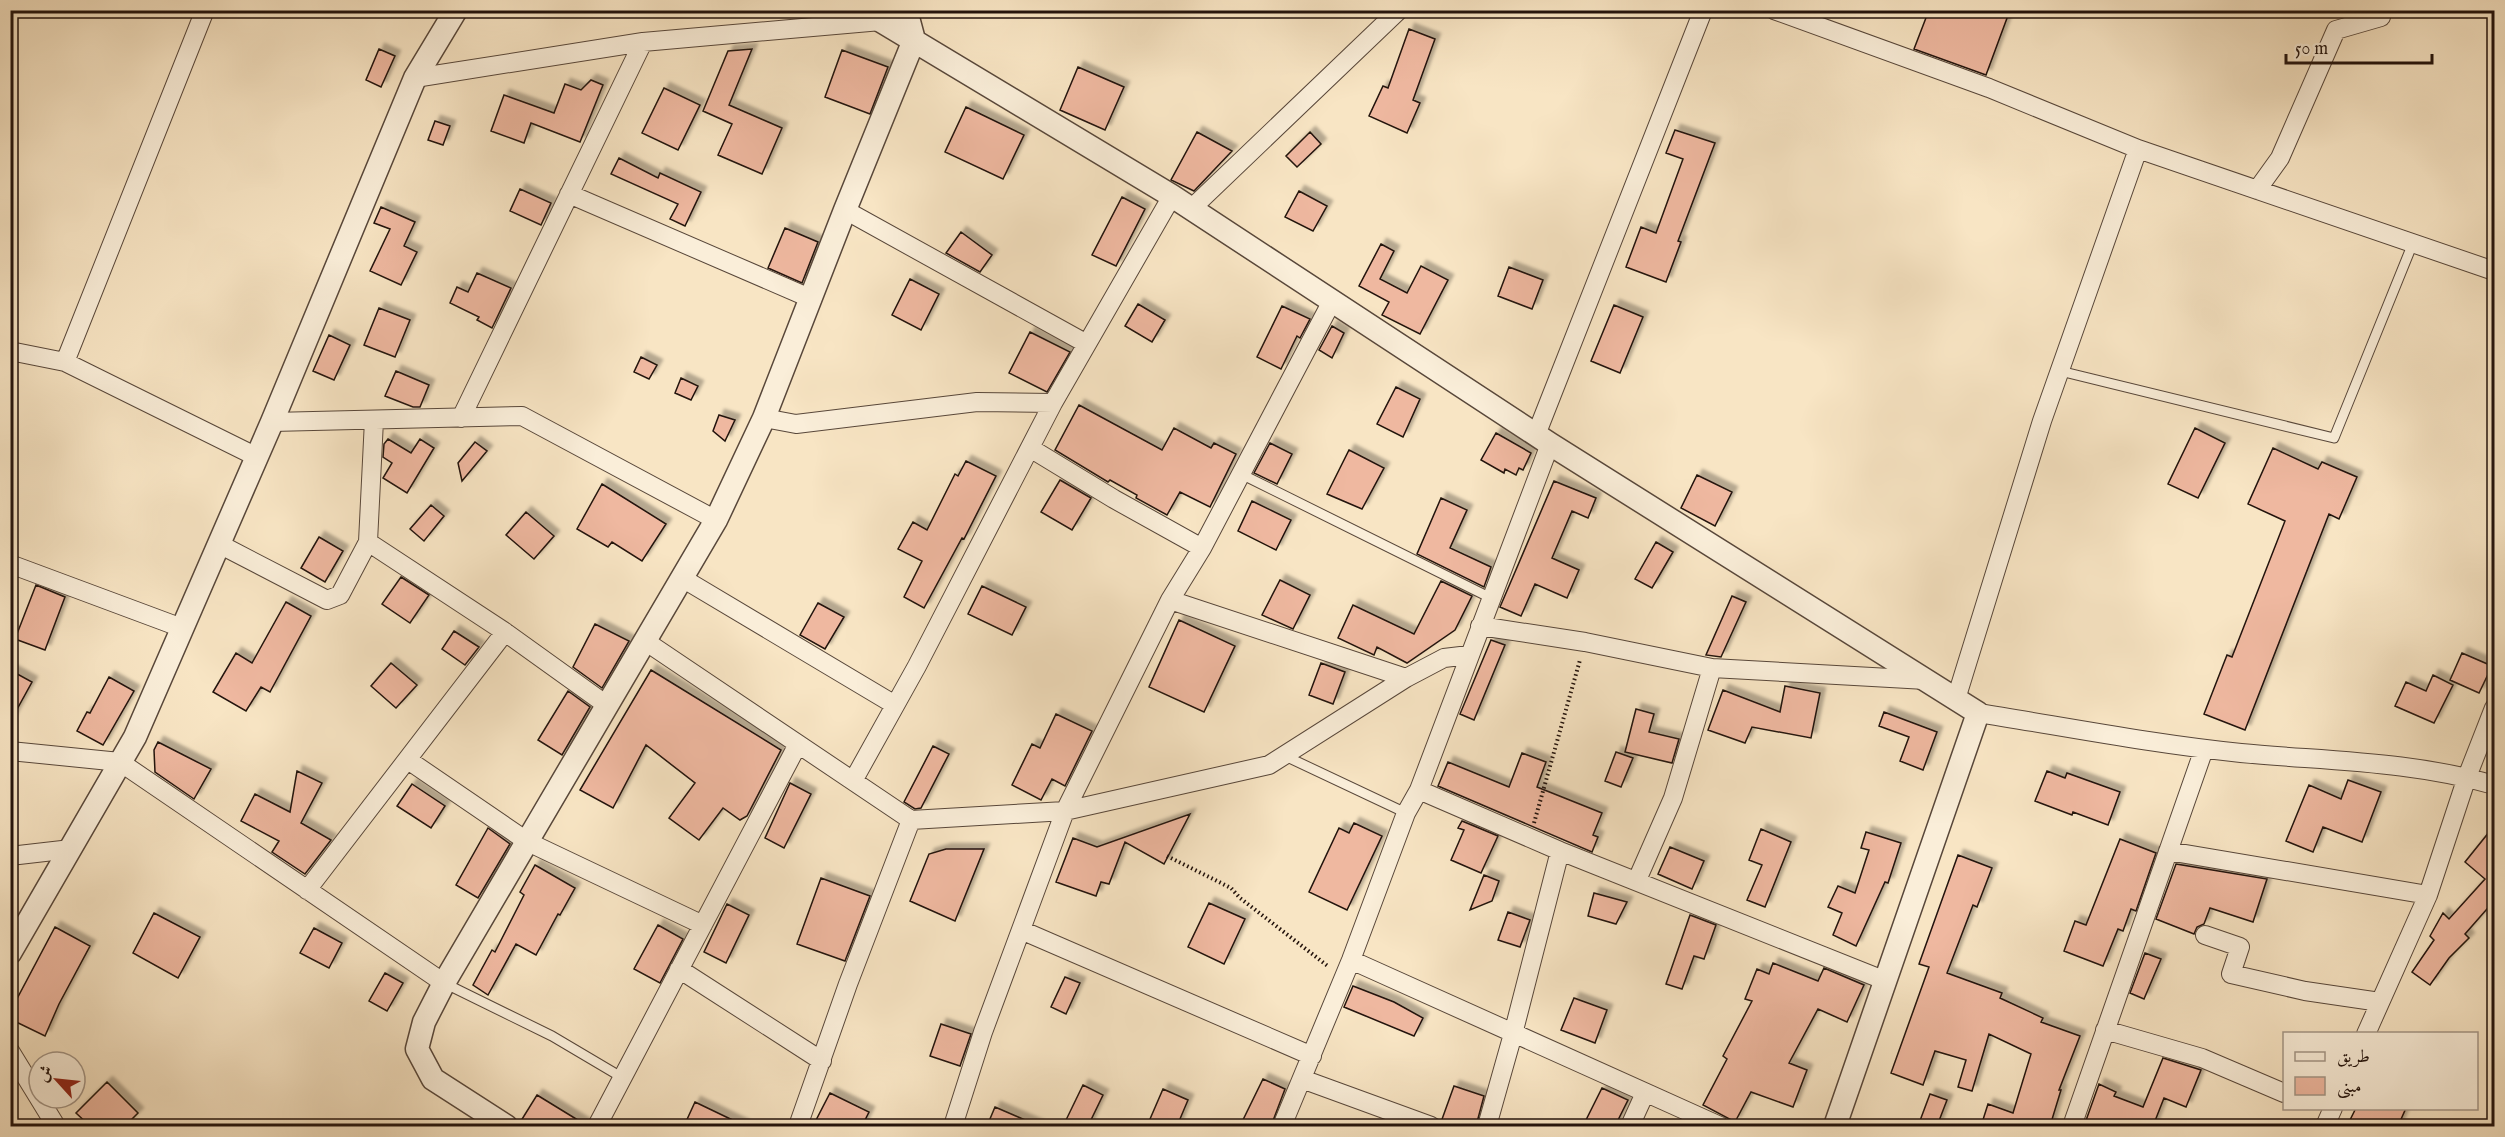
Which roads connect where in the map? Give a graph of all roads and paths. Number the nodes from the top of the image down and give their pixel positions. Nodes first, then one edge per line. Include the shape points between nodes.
1 (205, 10) edge
2 (456, 10) edge
3 (473, 10) edge
4 (906, 10) edge
5 (1399, 10) edge
6 (1774, 10) edge
7 (1702, 13) dead end
8 (882, 16) edge
9 (2381, 17) dead end
10 (438, 39) junction
11 (914, 40) junction
12 (643, 42) junction
13 (414, 78) junction
14 (2138, 149) junction
15 (2257, 190) junction
16 (569, 194) junction
17 (1172, 196) junction
18 (1192, 208) junction
19 (845, 210) junction
20 (2414, 243) junction
21 (2494, 271) edge
22 (812, 299) junction
23 (1332, 301) junction
24 (1088, 344) junction
25 (10, 351) edge
26 (65, 362) junction
27 (2060, 371) junction
28 (1053, 403) junction
29 (461, 418) junction
30 (764, 418) junction
31 (374, 420) junction
32 (272, 422) junction
33 (1543, 439) junction
34 (1030, 448) junction
35 (257, 457) junction
36 (1241, 474) junction
37 (716, 520) junction
38 (368, 542) junction
39 (219, 544) junction
40 (1202, 548) junction
41 (10, 564) edge
42 (682, 578) junction
43 (1491, 598) junction
44 (1170, 600) junction
45 (1480, 626) junction
46 (182, 628) junction
47 (505, 632) junction
48 (645, 641) junction
49 (1585, 642) junction
50 (1469, 655) junction
51 (1712, 668) junction
52 (1406, 678) junction
53 (1926, 680) junction
54 (1956, 699) junction
55 (895, 705) junction
56 (608, 706) junction
57 (2494, 708) edge
58 (1978, 713) junction
59 (798, 744) junction
60 (2204, 749) junction
61 (10, 751) edge
62 (1283, 756) junction
63 (408, 760) junction
64 (120, 762) junction
65 (2467, 777) junction
66 (853, 781) junction
67 (2494, 786) edge
68 (1419, 790) junction
69 (1065, 811) junction
70 (1406, 813) junction
71 (911, 820) junction
72 (1530, 838) junction
73 (528, 842) junction
74 (71, 849) junction
75 (1560, 851) junction
76 (2168, 851) junction
77 (10, 856) edge
78 (1167, 856) dead end
79 (1637, 880) junction
80 (307, 890) junction
81 (2427, 895) junction
82 (703, 925) junction
83 (1021, 930) junction
84 (2205, 935) dead end
85 (10, 953) edge
86 (1351, 960) junction
87 (679, 969) junction
88 (1343, 978) junction
89 (1886, 981) junction
90 (444, 983) junction
91 (2380, 1002) junction
92 (2105, 1030) junction
93 (2367, 1032) edge
94 (1513, 1034) junction
95 (10, 1051) edge
96 (1312, 1056) junction
97 (822, 1061) junction
98 (623, 1078) junction
99 (1302, 1079) junction
100 (1645, 1093) junction
101 (2283, 1093) edge
102 (498, 1124) edge
103 (56, 1126) edge
104 (597, 1126) edge
105 (798, 1126) edge
106 (952, 1126) edge
107 (1282, 1126) edge
108 (1431, 1126) edge
109 (1487, 1126) edge
110 (1630, 1126) edge
111 (1719, 1126) edge
112 (1835, 1126) edge
113 (2072, 1126) edge

1 - 26 street
2 - 10 street
3 - 10 street
4 - 11 street
5 - 18 street
6 - 14 street via 1989,88
7 - 33 street
8 - 11 street
8 - 12 street
9 - 15 street via 2336,30 2280,158
10 - 13 street
11 - 17 street
11 - 19 street
12 - 13 street
12 - 16 street
13 - 32 street
14 - 15 street
14 - 27 street
15 - 20 street
16 - 22 street
16 - 29 street
17 - 18 street
17 - 24 street
18 - 23 street
19 - 22 street
19 - 24 street
20 - 21 street
20 - 27 lane via 2334,438
22 - 30 street
23 - 33 street
23 - 36 street
24 - 28 street
25 - 26 street
26 - 35 street
27 - 54 street
28 - 30 street via 977,402 796,424
28 - 34 street
29 - 31 street
29 - 37 street via 522,416
30 - 37 street
31 - 32 street
31 - 38 street
32 - 35 street
33 - 43 street
33 - 53 street
34 - 40 street
34 - 55 street
35 - 39 street
36 - 40 street
36 - 43 lane
37 - 42 street
38 - 39 street via 340,595 327,600
38 - 47 street
39 - 46 street
40 - 44 street
41 - 46 street
42 - 48 street
42 - 55 street
43 - 45 street
44 - 52 street
44 - 69 street
45 - 49 street
45 - 50 street
46 - 64 street
47 - 56 street
47 - 63 street
48 - 56 street
48 - 59 street
49 - 51 street
49 - 72 path
50 - 52 street via 1444,658
50 - 68 street
51 - 53 street
51 - 79 street via 1672,798
52 - 62 street
53 - 54 street
54 - 58 street
55 - 66 street
56 - 73 street
57 - 65 street
58 - 60 street
58 - 89 street
59 - 66 street
59 - 82 street
60 - 65 street
60 - 76 street
61 - 64 street
62 - 69 street via 1269,765
62 - 70 lane
63 - 73 street
63 - 80 street
64 - 74 street
64 - 80 street
65 - 67 street
65 - 81 street
66 - 71 street
68 - 70 street
68 - 72 street
69 - 71 street
69 - 83 street
70 - 86 street
71 - 97 street
72 - 75 street
73 - 82 street
73 - 90 street
74 - 77 street
74 - 85 street
75 - 79 street
75 - 94 street
76 - 81 street
76 - 92 street
78 - 88 path via 1231,888
79 - 89 street
80 - 90 street
81 - 91 street
82 - 87 street
83 - 96 street
83 - 106 street
84 - 91 street via 2240,947 2231,974 2305,991
86 - 88 street
86 - 94 street
87 - 97 street
87 - 98 street
88 - 96 street
89 - 112 street
90 - 98 lane via 552,1036
90 - 102 street via 424,1022 417,1049 433,1079
91 - 93 street
92 - 101 street via 2202,1058
92 - 113 street
94 - 100 street
94 - 109 street
95 - 103 street
96 - 99 street
97 - 105 street
98 - 104 street
99 - 107 street
99 - 108 street
100 - 110 street
100 - 111 street

